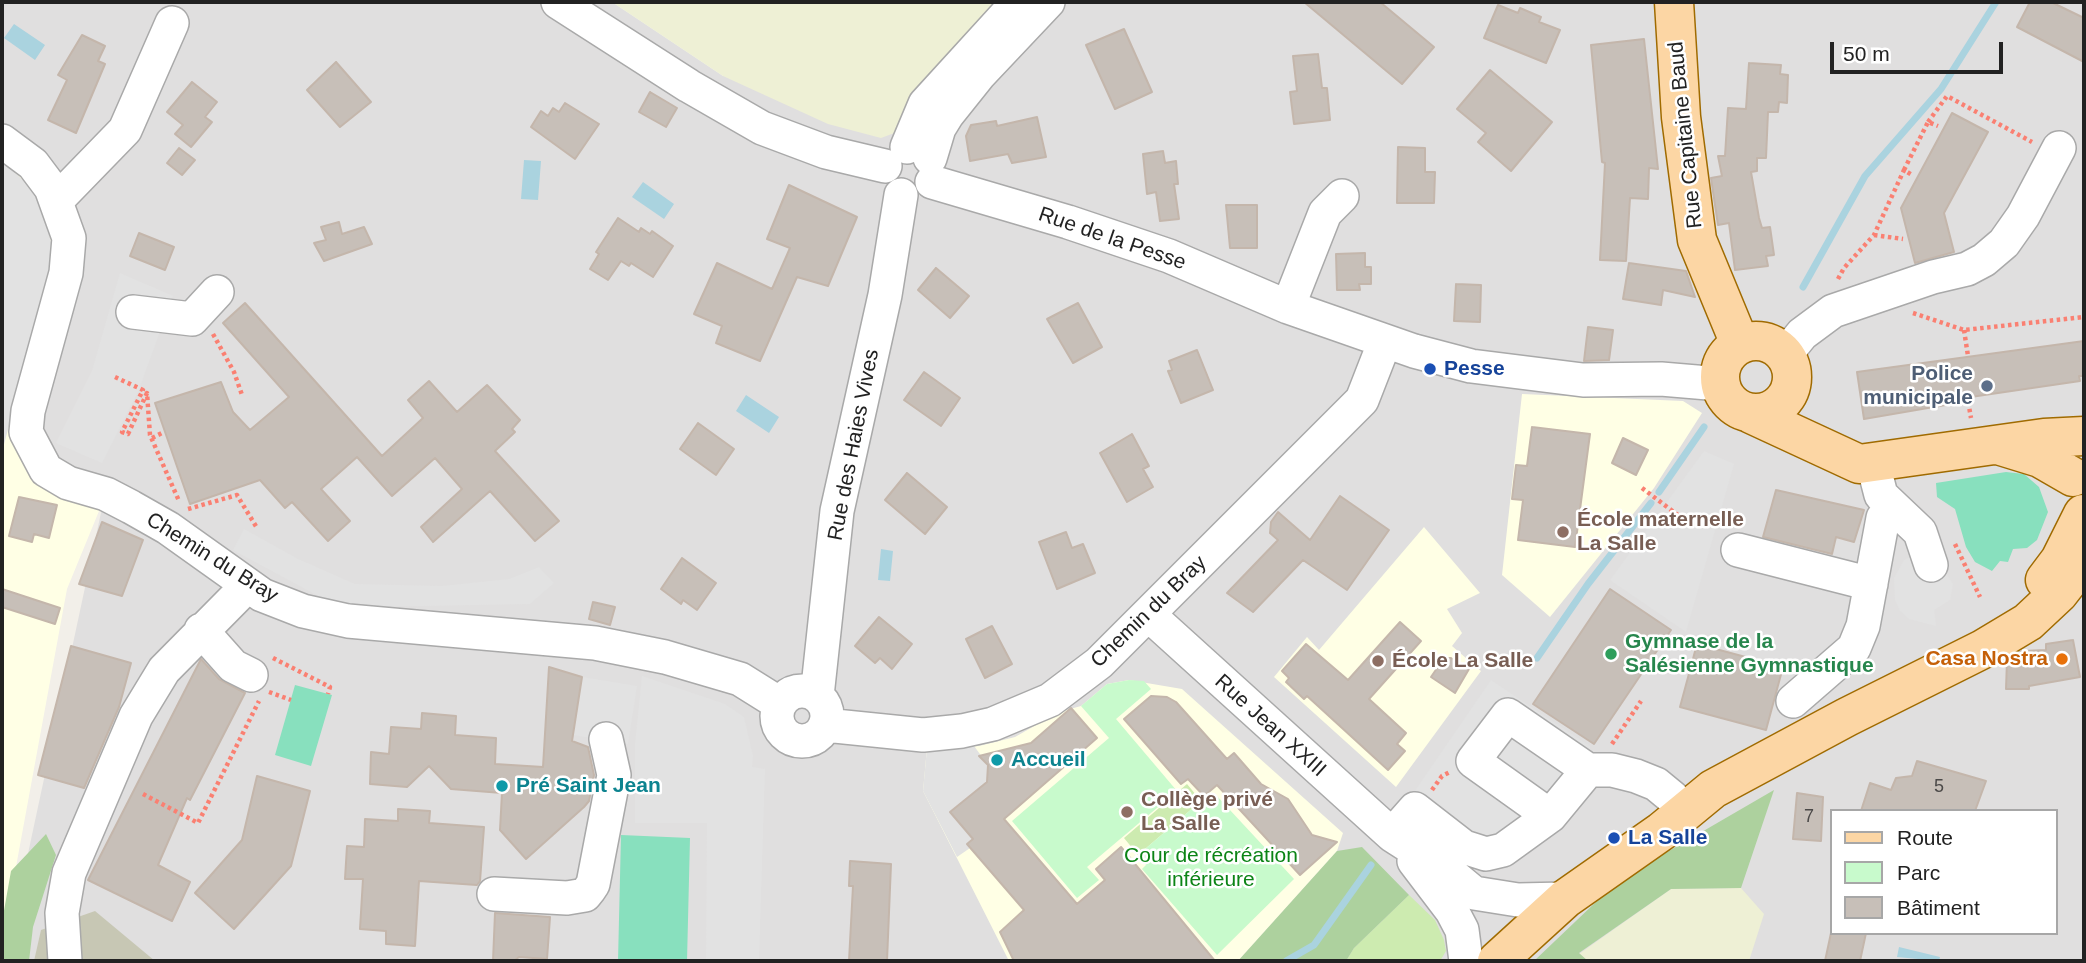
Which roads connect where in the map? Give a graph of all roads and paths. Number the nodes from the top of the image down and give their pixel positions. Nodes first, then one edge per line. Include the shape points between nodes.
1 (558, 2) edge
2 (1018, 2) edge
3 (1048, 2) edge
4 (1674, 2) edge
5 (172, 23) dead end
6 (1928, 121) junction
7 (1938, 125) dead end
8 (3, 145) edge
9 (2057, 151) joint
10 (914, 163) junction
11 (1904, 170) junction
12 (1912, 175) dead end
13 (1342, 196) dead end
14 (57, 200) junction
15 (1874, 234) junction
16 (1903, 239) dead end
17 (1841, 288) dead end
18 (207, 303) joint
19 (1288, 307) junction
20 (133, 312) dead end
21 (1903, 314) dead end
22 (2084, 317) edge
23 (1964, 330) junction
24 (1741, 344) junction
25 (1380, 353) junction
26 (1968, 356) dead end
27 (1788, 372) junction
28 (115, 377) dead end
29 (1720, 384) junction
30 (242, 395) dead end
31 (1967, 395) dead end
32 (1751, 414) junction
33 (1971, 421) dead end
34 (162, 433) dead end
35 (2084, 436) edge
36 (152, 438) junction
37 (2000, 445) junction
38 (1861, 462) junction
39 (2079, 462) edge
40 (1642, 488) dead end
41 (1894, 508) junction
42 (2084, 514) edge
43 (1691, 525) dead end
44 (257, 528) dead end
45 (1738, 550) dead end
46 (2084, 561) edge
47 (1931, 565) dead end
48 (1871, 584) junction
49 (248, 585) junction
50 (1149, 615) junction
51 (201, 630) junction
52 (262, 674) junction
53 (328, 694) dead end
54 (291, 700) dead end
55 (1642, 701) dead end
56 (1793, 701) dead end
57 (780, 704) junction
58 (821, 710) junction
59 (1847, 717) junction
60 (606, 739) dead end
61 (1591, 770) junction
62 (1442, 776) dead end
63 (1713, 789) junction
64 (1432, 791) dead end
65 (143, 794) dead end
66 (1673, 798) junction
67 (1550, 816) junction
68 (1392, 835) junction
69 (494, 894) dead end
70 (1483, 896) junction
71 (1565, 899) junction
72 (1464, 946) edge
73 (1505, 953) edge
74 (65, 961) edge

1 - 10 street, Rue de la Pesse via 762,128 826,152
2 - 10 street via 925,104
3 - 10 street via 979,75
4 - 24 main road, Rue Capitaine Baud via 1681,117 1697,240
5 - 14 street via 131,121 107,152
6 - 7 path
6 - 9 path via 1947,96
6 - 11 path
8 - 14 street, Chemin du Bray via 33,164
9 - 27 street via 2023,216 2004,243 1984,260 1833,311 1802,334
10 - 19 street, Rue de la Pesse via 1156,252
10 - 58 street, Rue des Haies Vives via 888,184 901,195 837,511
11 - 12 path
11 - 15 path
13 - 19 street via 1325,213
14 - 49 street, Chemin du Bray via 69,238 69,256 28,411 26,432 35,452 46,470 68,484 106,494 131,507
15 - 16 path
15 - 17 path via 1844,268 1838,279
18 - 20 street via 192,319
18 - 30 path via 211,331
19 - 25 street, Rue de la Pesse via 1339,348
21 - 23 path via 1915,313
22 - 23 path
23 - 26 path
24 - 27 main road via 1772,344
24 - 29 main road via 1728,353 1720,368
25 - 29 street, Rue de la Pesse via 1404,370 1471,366 1583,380
25 - 50 street, Chemin du Bray via 1362,400
27 - 32 main road via 1781,404
27 - 38 main road via 1815,427
28 - 36 path via 143,390 122,432 128,434 147,393
29 - 32 main road via 1735,408
31 - 33 path
32 - 38 main road
34 - 36 path
35 - 37 main road
36 - 44 path via 177,499 187,509 237,495
37 - 38 main road
37 - 39 main road via 2040,458
38 - 41 street
39 - 42 main road via 2074,494
40 - 43 path
41 - 47 street via 1920,532
41 - 48 street via 1882,518
42 - 59 main road via 2060,560 2019,610 1893,678
45 - 48 street
46 - 59 main road via 2028,622
48 - 56 street via 1854,648
49 - 51 street
49 - 57 street, Chemin du Bray via 303,611 348,621 558,638 665,657 740,679
50 - 58 street, Chemin du Bray via 1099,663 1050,700 993,724 923,735
50 - 68 street, Rue Jean XXIII
51 - 52 street via 233,666
51 - 74 street via 148,694 86,830 64,894
52 - 53 path via 330,687
52 - 54 path
52 - 65 path via 198,823
55 - 61 path
57 - 58 street via 797,691
57 - 58 street via 780,728 792,738 808,740 821,732
59 - 63 main road
60 - 69 street via 614,775 589,890 567,898
61 - 66 street via 1636,776
61 - 67 street
61 - 67 street via 1508,715 1474,761
62 - 64 path
63 - 66 main road
63 - 71 main road
66 - 71 main road via 1614,838
67 - 68 street via 1503,850 1486,854 1464,847 1415,809
68 - 70 street, Rue Jean XXIII
68 - 72 street, Rue Jean XXIII via 1438,892
70 - 71 street, Rue Jean XXIII
70 - 73 street, Rue Jean XXIII via 1505,928
71 - 73 main road
72 - 73 street, Rue Jean XXIII

